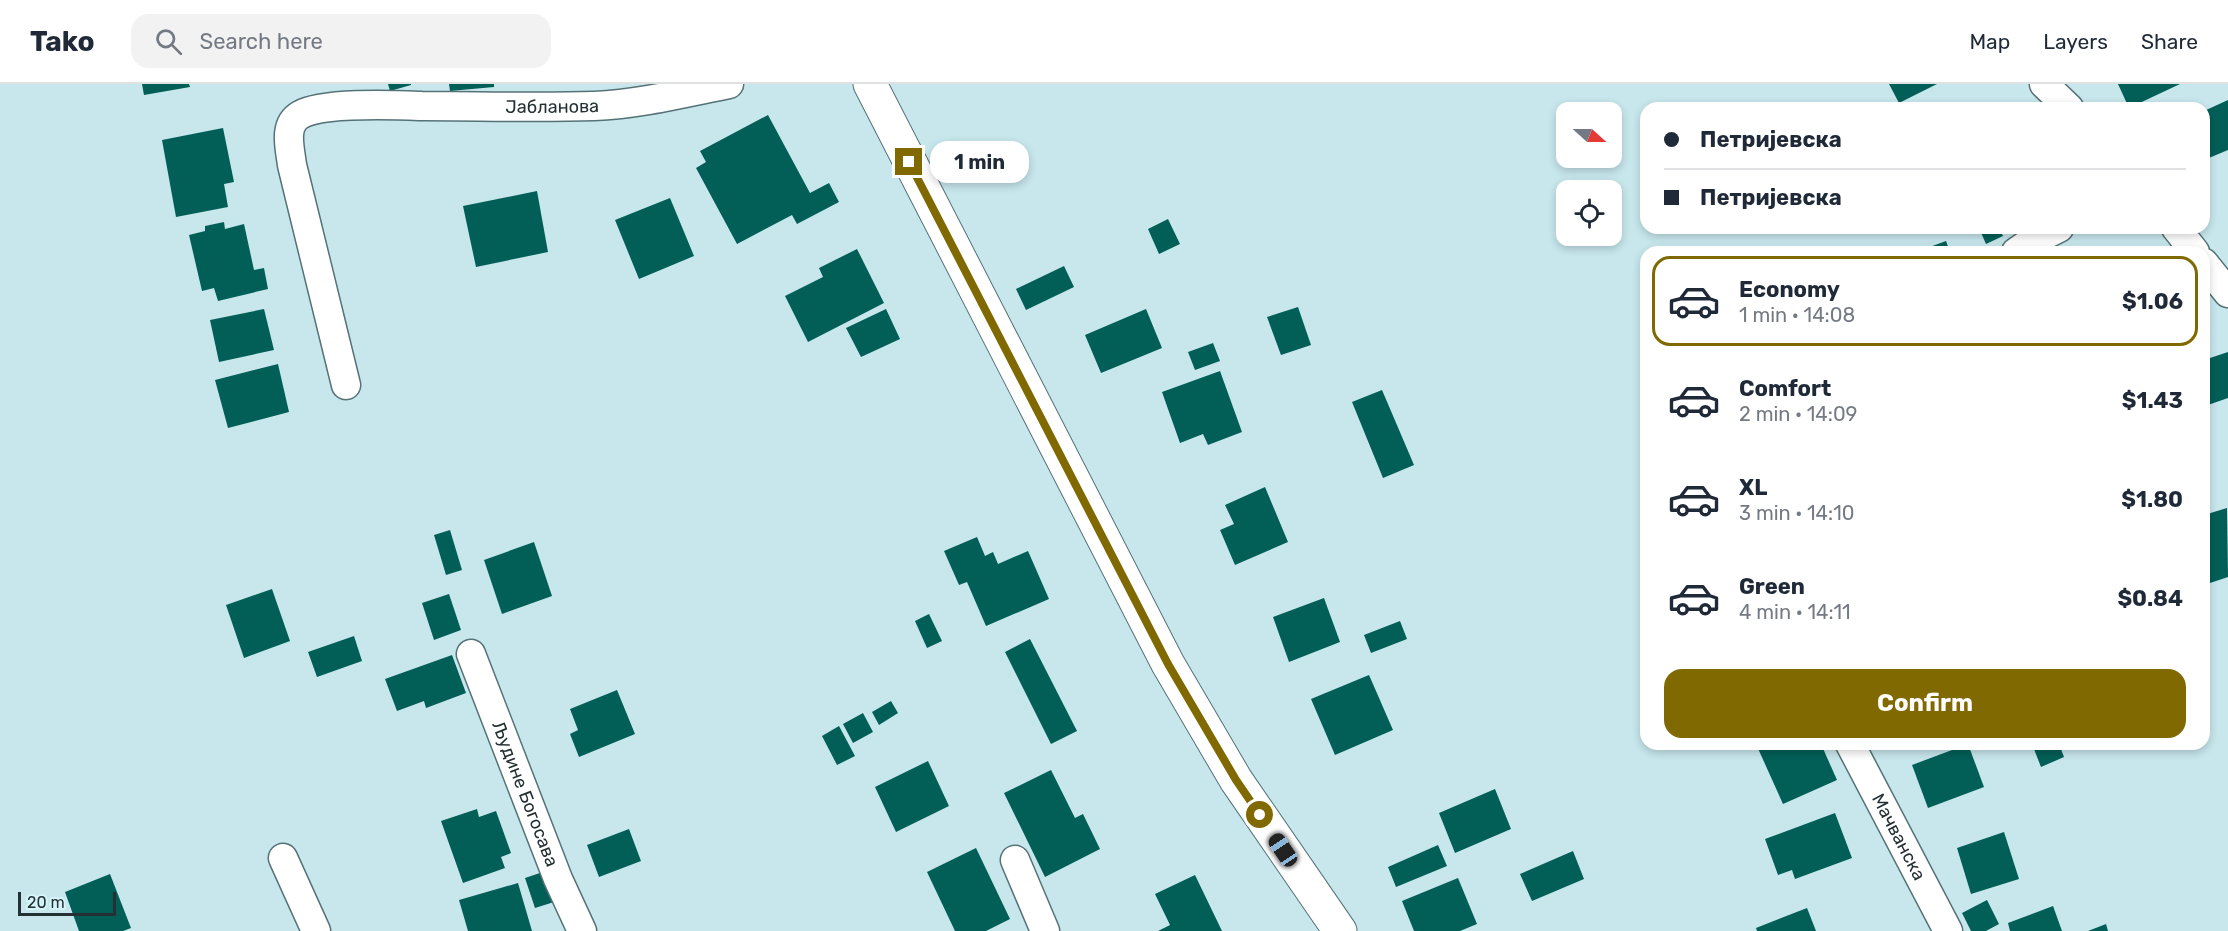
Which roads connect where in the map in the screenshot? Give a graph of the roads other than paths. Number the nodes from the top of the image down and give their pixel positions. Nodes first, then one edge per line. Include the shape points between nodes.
1 (729, 84) edge
2 (870, 84) edge
3 (2044, 84) edge
4 (370, 95) edge
5 (2063, 102) edge
6 (2047, 234) edge
7 (2181, 234) edge
8 (2025, 246) edge
9 (2190, 246) edge
10 (2210, 270) edge
11 (2228, 293) edge
12 (346, 385) dead end
13 (471, 654) dead end
14 (1853, 750) edge
15 (283, 858) dead end
16 (1015, 860) dead end
17 (316, 931) edge
18 (582, 931) edge
19 (1045, 931) edge
20 (1340, 931) edge
21 (1948, 931) edge

1 - 4 street, Јабланова via 651,101 596,106
2 - 20 main road via 1168,664 1236,780
3 - 5 street
4 - 12 street, Јабланова via 299,115 291,123 289,139
6 - 8 street
7 - 9 street
10 - 11 street
13 - 18 street, Људине Богосава
14 - 21 street, Мачванска
15 - 17 street
16 - 19 street

